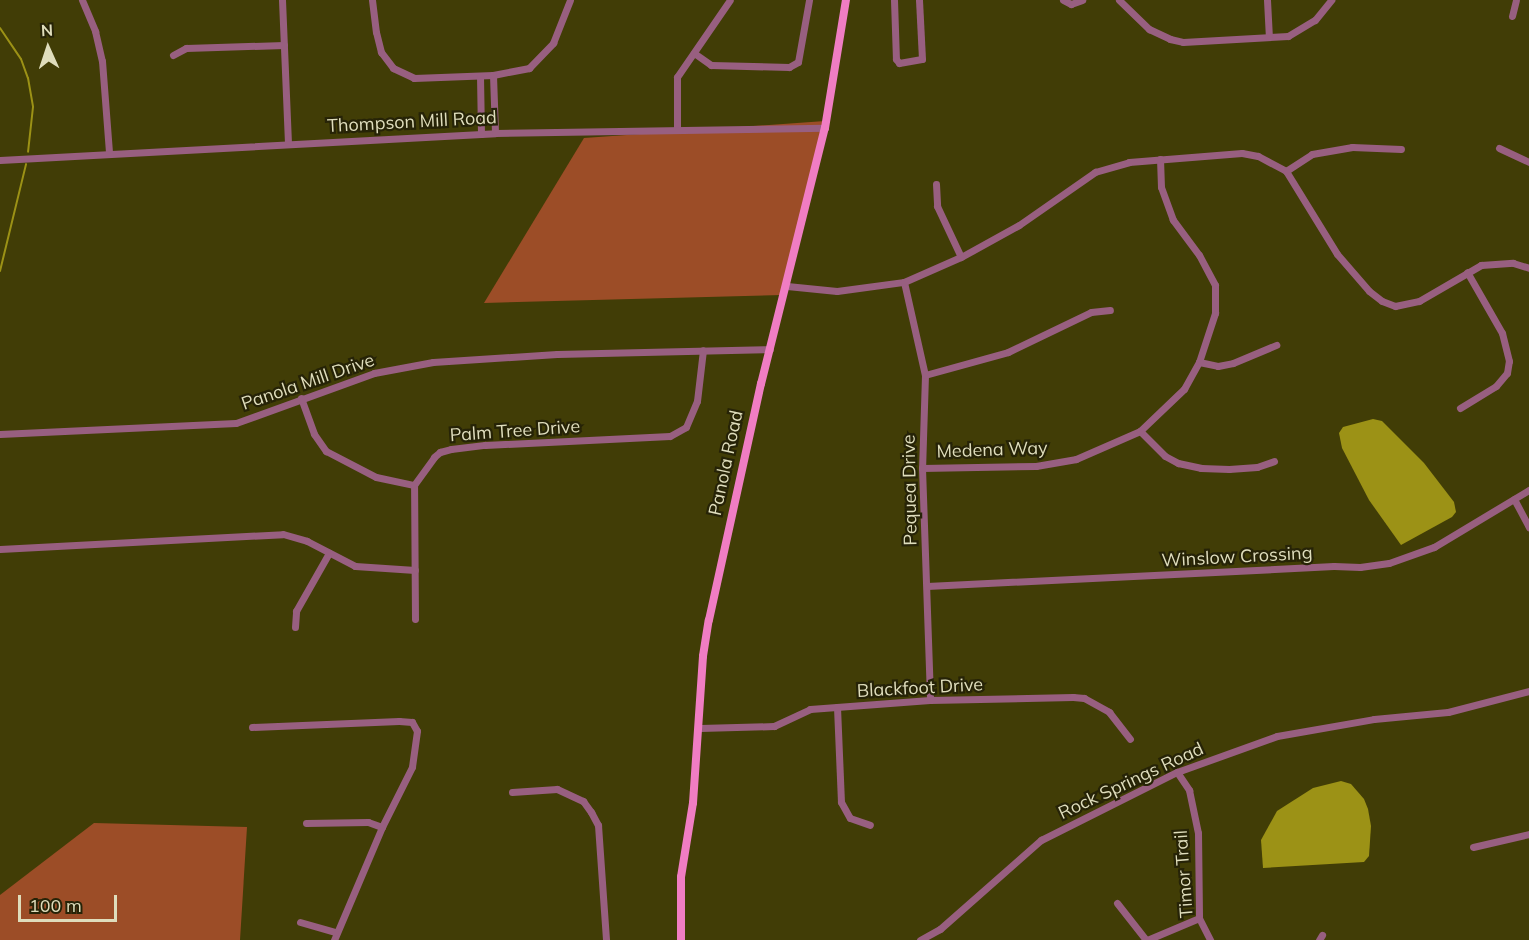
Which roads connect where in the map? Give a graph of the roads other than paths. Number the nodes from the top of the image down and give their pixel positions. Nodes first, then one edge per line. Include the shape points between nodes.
1 (82, 0) edge
2 (282, 0) edge
3 (372, 0) edge
4 (570, 0) edge
5 (730, 0) edge
6 (809, 0) edge
7 (846, 0) edge
8 (894, 0) edge
9 (919, 0) edge
10 (1063, 0) edge
11 (1082, 0) edge
12 (1119, 0) edge
13 (1267, 0) edge
14 (1331, 0) edge
15 (1516, 0) edge
16 (1512, 16) dead end
17 (1269, 37) junction
18 (284, 45) junction
19 (694, 53) junction
20 (173, 55) dead end
21 (493, 75) junction
22 (480, 76) junction
23 (677, 128) junction
24 (825, 128) junction
25 (495, 133) junction
26 (481, 134) junction
27 (288, 143) junction
28 (1499, 148) dead end
29 (1401, 149) dead end
30 (109, 152) junction
31 (1160, 159) junction
32 (0, 160) edge
33 (1529, 162) edge
34 (1286, 171) junction
35 (936, 184) dead end
36 (961, 257) junction
37 (1529, 268) edge
38 (1467, 272) junction
39 (904, 282) junction
40 (787, 286) junction
41 (1110, 310) dead end
42 (1276, 345) dead end
43 (770, 349) junction
44 (703, 350) junction
45 (1199, 362) junction
46 (925, 375) junction
47 (301, 398) junction
48 (1460, 408) dead end
49 (1140, 431) junction
50 (0, 434) edge
51 (1274, 461) dead end
52 (922, 468) junction
53 (414, 486) junction
54 (1529, 490) edge
55 (1514, 499) junction
56 (1529, 527) edge
57 (0, 549) edge
58 (329, 553) junction
59 (414, 570) junction
60 (927, 586) junction
61 (415, 619) dead end
62 (295, 627) dead end
63 (1529, 691) edge
64 (930, 700) junction
65 (837, 707) junction
66 (252, 727) dead end
67 (700, 728) junction
68 (1130, 739) dead end
69 (1177, 772) junction
70 (512, 792) dead end
71 (306, 823) dead end
72 (870, 825) dead end
73 (382, 827) junction
74 (1529, 834) edge
75 (1473, 847) dead end
76 (1117, 903) dead end
77 (1199, 918) junction
78 (300, 922) dead end
79 (335, 936) edge
80 (680, 937) edge
81 (606, 940) edge
82 (920, 940) edge
83 (1146, 940) edge
84 (1210, 940) edge

1 - 30 street via 102,61
2 - 18 street
3 - 22 street via 381,52 393,68 414,78
4 - 21 street via 553,43 537,63 519,72
5 - 19 street
6 - 19 street via 798,62 789,67 711,65
7 - 24 main road, Panola Road
8 - 9 street via 899,63 922,59
10 - 11 street via 1071,4
12 - 17 street via 1149,29 1170,39 1183,42
13 - 17 street
14 - 17 street via 1315,20 1288,36
15 - 16 street
18 - 20 street via 186,48
18 - 27 street
19 - 23 street via 677,77
21 - 22 street
21 - 25 street
22 - 26 street
23 - 24 street, Thompson Mill Road
23 - 25 street, Thompson Mill Road
24 - 40 main road, Panola Road
25 - 26 street, Thompson Mill Road
26 - 27 street, Thompson Mill Road
27 - 30 street, Thompson Mill Road
28 - 33 street
29 - 34 street via 1352,147 1312,154
30 - 32 street, Thompson Mill Road
31 - 34 street via 1242,153 1258,156
31 - 36 street via 1129,162 1095,172 1019,225
31 - 45 street, Medena Way via 1161,187 1173,220 1215,285 1215,313
34 - 38 street via 1337,254 1382,301 1395,306 1419,301
35 - 36 street via 937,206
36 - 39 street
37 - 38 street via 1498,262
38 - 48 street via 1502,333 1509,361 1507,373 1496,386
39 - 40 street via 837,291
39 - 46 street, Pequea Drive
40 - 43 main road, Panola Road
41 - 46 street via 1091,312 1008,352
42 - 45 street via 1233,363 1218,366
43 - 44 street, Panola Mill Drive
43 - 67 main road, Panola Road via 709,620
44 - 47 street, Panola Mill Drive via 434,362 374,373
44 - 53 street, Palm Tree Drive via 697,401 686,427 670,436 452,449 434,457
45 - 49 street, Medena Way via 1184,389
46 - 52 street, Pequea Drive
47 - 50 street, Panola Mill Drive via 236,423
47 - 53 street via 314,434 326,451 376,477
49 - 51 street via 1165,456 1201,468 1257,467
49 - 52 street, Medena Way via 1076,459 1036,466
52 - 60 street, Pequea Drive
53 - 59 street
54 - 55 street, Winslow Crossing
55 - 56 street
55 - 60 street, Winslow Crossing via 1434,547 1389,563
57 - 58 street via 283,534
58 - 59 street via 369,569
58 - 62 street via 296,611
59 - 61 street
60 - 64 street, Pequea Drive
63 - 69 street, Rock Springs Road via 1448,712 1374,719 1276,736
64 - 65 street, Blackfoot Drive
64 - 68 street, Blackfoot Drive via 1084,698 1109,712
65 - 67 street, Blackfoot Drive via 810,709 774,726
65 - 72 street via 841,802 850,818
66 - 73 street via 412,722 417,731 415,756
67 - 80 main road, Panola Road via 681,877
69 - 77 street, Timor Trail via 1189,790 1198,833
69 - 82 street, Rock Springs Road via 1041,840 940,929
70 - 81 street via 557,789 583,801 591,812 598,825
71 - 73 street via 368,822
73 - 79 street
74 - 75 street
76 - 83 street
77 - 83 street
77 - 84 street, Timor Trail
78 - 79 street

